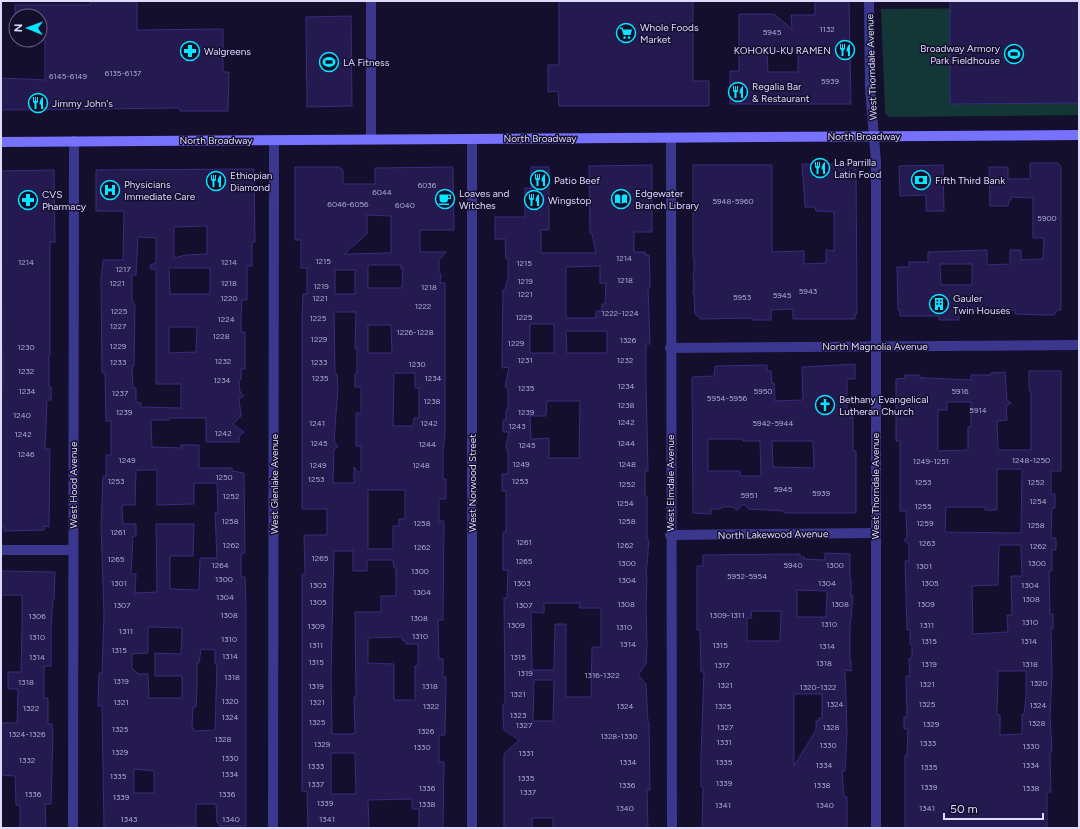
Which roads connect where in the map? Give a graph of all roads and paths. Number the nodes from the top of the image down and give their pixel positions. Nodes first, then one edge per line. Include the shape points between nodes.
1 (372, 1) edge
2 (869, 1) edge
3 (1079, 135) edge
4 (874, 136) junction
5 (670, 138) junction
6 (371, 139) junction
7 (472, 139) junction
8 (274, 140) junction
9 (74, 141) junction
10 (1, 142) edge
11 (1079, 345) edge
12 (875, 346) junction
13 (670, 348) junction
14 (875, 533) junction
15 (670, 535) junction
16 (1, 550) edge
17 (73, 550) junction
18 (72, 828) edge
19 (273, 828) edge
20 (472, 828) edge
21 (672, 828) edge
22 (876, 828) edge

1 - 6 street
2 - 4 street, West Thorndale Avenue via 870,88
3 - 4 main road, North Broadway
4 - 5 main road, North Broadway
4 - 12 street, West Thorndale Avenue
5 - 7 main road, North Broadway
5 - 13 street, West Elmdale Avenue
6 - 7 main road, North Broadway
6 - 8 main road, North Broadway
7 - 20 street, West Norwood Street
8 - 9 main road, North Broadway
8 - 19 street, West Glenlake Avenue
9 - 10 main road, North Broadway
9 - 17 street, West Hood Avenue
11 - 12 street, North Magnolia Avenue
12 - 13 street, North Magnolia Avenue
12 - 14 street, West Thorndale Avenue
13 - 15 street, West Elmdale Avenue
14 - 15 street, North Lakewood Avenue
14 - 22 street, West Thorndale Avenue
15 - 21 street, West Elmdale Avenue
16 - 17 street
17 - 18 street, West Hood Avenue

